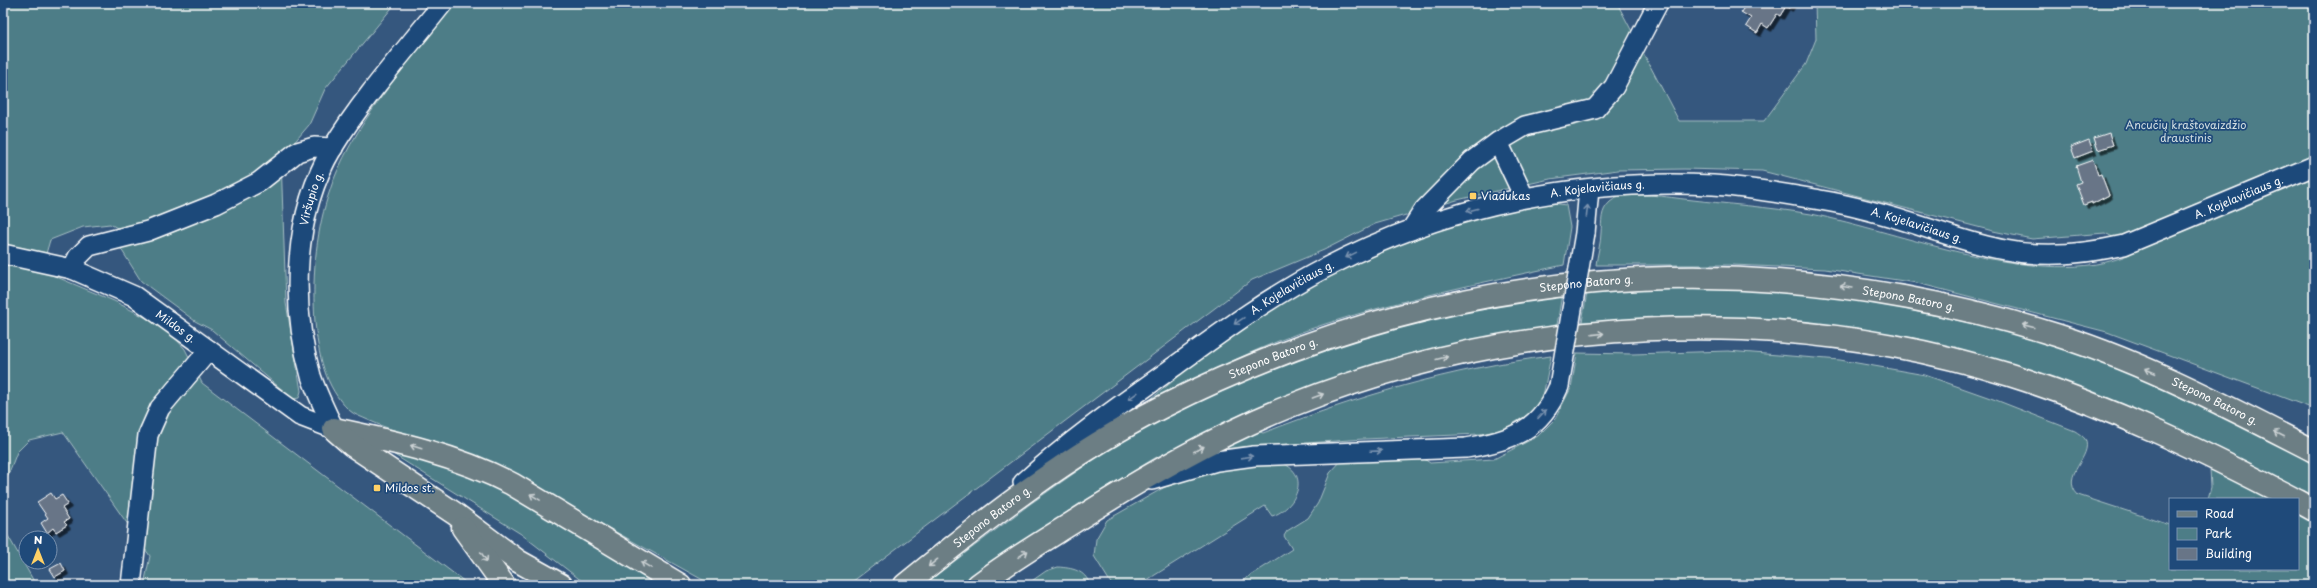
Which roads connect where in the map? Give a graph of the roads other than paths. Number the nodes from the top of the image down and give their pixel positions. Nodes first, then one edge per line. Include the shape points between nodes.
1 (443, 3) edge
2 (1658, 3) edge
3 (1498, 142) junction
4 (333, 148) junction
5 (2314, 166) edge
6 (1589, 188) junction
7 (1524, 197) junction
8 (1411, 230) junction
9 (3, 254) edge
10 (72, 269) junction
11 (209, 350) junction
12 (334, 429) junction
13 (2314, 452) edge
14 (1128, 487) junction
15 (2292, 498) edge
16 (2299, 502) edge
17 (2314, 510) edge
18 (454, 513) junction
19 (961, 540) junction
20 (518, 561) junction
21 (983, 582) edge
22 (131, 585) edge
23 (504, 585) edge
24 (540, 585) edge
25 (560, 585) edge
26 (680, 585) edge
27 (905, 585) edge

1 - 4 street, Viršupio g.
2 - 3 street via 1614,87 1595,108 1525,126
3 - 7 street
3 - 8 street via 1472,161 1424,210
4 - 10 street via 314,147 297,152 259,182 216,204 148,231 89,246 78,256
4 - 12 street, Viršupio g. via 318,178 308,211 298,269 304,344 310,370
5 - 6 street, A. Kojelavičiaus g. via 2124,245 2067,254 2034,254 1996,248 1882,214 1825,200 1768,191 1713,185 1627,185
6 - 7 street, A. Kojelavičiaus g.
14 -> 6 street, bridge via 1217,462 1254,456 1466,448 1497,443 1517,435 1539,418 1552,402 1559,386 1585,233
7 -> 8 street, A. Kojelavičiaus g. via 1466,211
8 -> 19 street, A. Kojelavičiaus g. via 1324,268 1217,336 1115,409 1032,475
9 - 10 street, Mildos g.
10 - 11 street, Mildos g. via 134,296
11 - 12 street, Mildos g. via 300,416
11 - 22 street via 160,408 148,435
12 - 18 main road via 352,445
26 -> 12 main road via 512,484 484,470 404,443
13 -> 19 main road, Stepono Batoro g. via 2184,385 2148,370 2045,331 1985,315 1897,295 1820,284 1745,278 1615,280 1528,289 1449,303 1392,316 1320,339 1161,408 1107,438 1047,477
14 -> 15 main road via 1232,432 1275,413 1400,368 1470,351 1544,339 1604,333 1730,328 1852,339 1915,350 2006,374 2075,396 2128,418
21 -> 14 main road
16 - 17 main road
18 - 20 main road
18 -> 23 main road
19 -> 27 main road, Stepono Batoro g.
20 - 24 main road
20 - 25 main road

